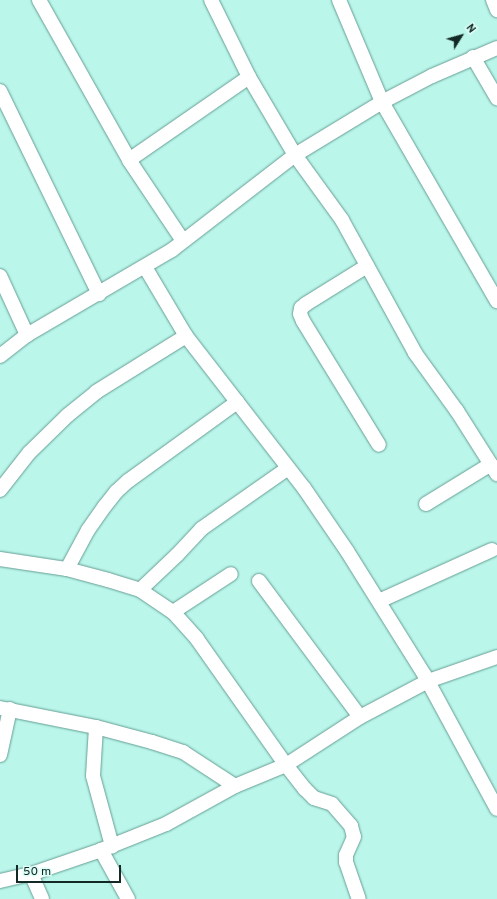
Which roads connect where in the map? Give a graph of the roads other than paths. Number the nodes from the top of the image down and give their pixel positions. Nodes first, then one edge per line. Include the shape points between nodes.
1 (40, 0) edge
2 (211, 0) edge
3 (339, 0) edge
4 (493, 0) edge
5 (497, 10) edge
6 (497, 48) edge
7 (473, 57) junction
8 (249, 76) junction
9 (497, 98) edge
10 (2, 99) edge
11 (382, 102) junction
12 (295, 155) junction
13 (129, 160) junction
14 (183, 241) junction
15 (367, 266) junction
16 (145, 267) junction
17 (0, 276) edge
18 (99, 294) junction
19 (497, 301) edge
20 (27, 335) junction
21 (186, 336) junction
22 (0, 356) edge
23 (237, 402) junction
24 (379, 445) dead end
25 (288, 468) junction
26 (494, 469) edge
27 (0, 490) edge
28 (426, 504) dead end
29 (492, 550) dead end
30 (0, 559) edge
31 (68, 569) junction
32 (231, 574) dead end
33 (259, 581) dead end
34 (140, 590) junction
35 (379, 601) junction
36 (173, 612) junction
37 (497, 657) edge
38 (428, 681) junction
39 (5, 708) edge
40 (360, 717) junction
41 (96, 728) junction
42 (0, 755) edge
43 (286, 765) junction
44 (235, 786) junction
45 (497, 809) edge
46 (107, 848) junction
47 (30, 874) junction
48 (0, 881) edge
49 (42, 899) edge
50 (128, 899) edge
51 (359, 899) edge

1 - 13 street
2 - 8 street
3 - 11 street
4 - 5 street
6 - 7 street
7 - 9 street
7 - 11 street
8 - 12 street
8 - 13 street
10 - 18 street
11 - 12 street
11 - 19 street
12 - 14 street
12 - 15 street via 342,220
13 - 14 street
14 - 16 street
15 - 24 street via 306,304 301,308 300,314
15 - 26 street via 415,353 457,411
16 - 18 street
16 - 21 street
17 - 20 street
18 - 20 street
20 - 22 street
21 - 23 street
21 - 27 street via 96,392 68,415 29,453
23 - 25 street
23 - 31 street via 116,492 88,530
25 - 34 street via 201,529
25 - 35 street via 348,551
26 - 28 street
29 - 35 street
30 - 31 street
31 - 34 street
32 - 36 street
33 - 40 street
34 - 36 street
35 - 38 street
36 - 43 street via 197,639
37 - 38 street
38 - 40 street
38 - 45 street
39 - 41 street
39 - 42 street
40 - 43 street
41 - 44 street via 183,752
41 - 46 street via 93,776
43 - 44 street
43 - 51 street via 311,796 332,804 351,826 354,837 346,855 346,862
44 - 46 street via 166,824
46 - 47 street
46 - 50 street
47 - 48 street
47 - 49 street

